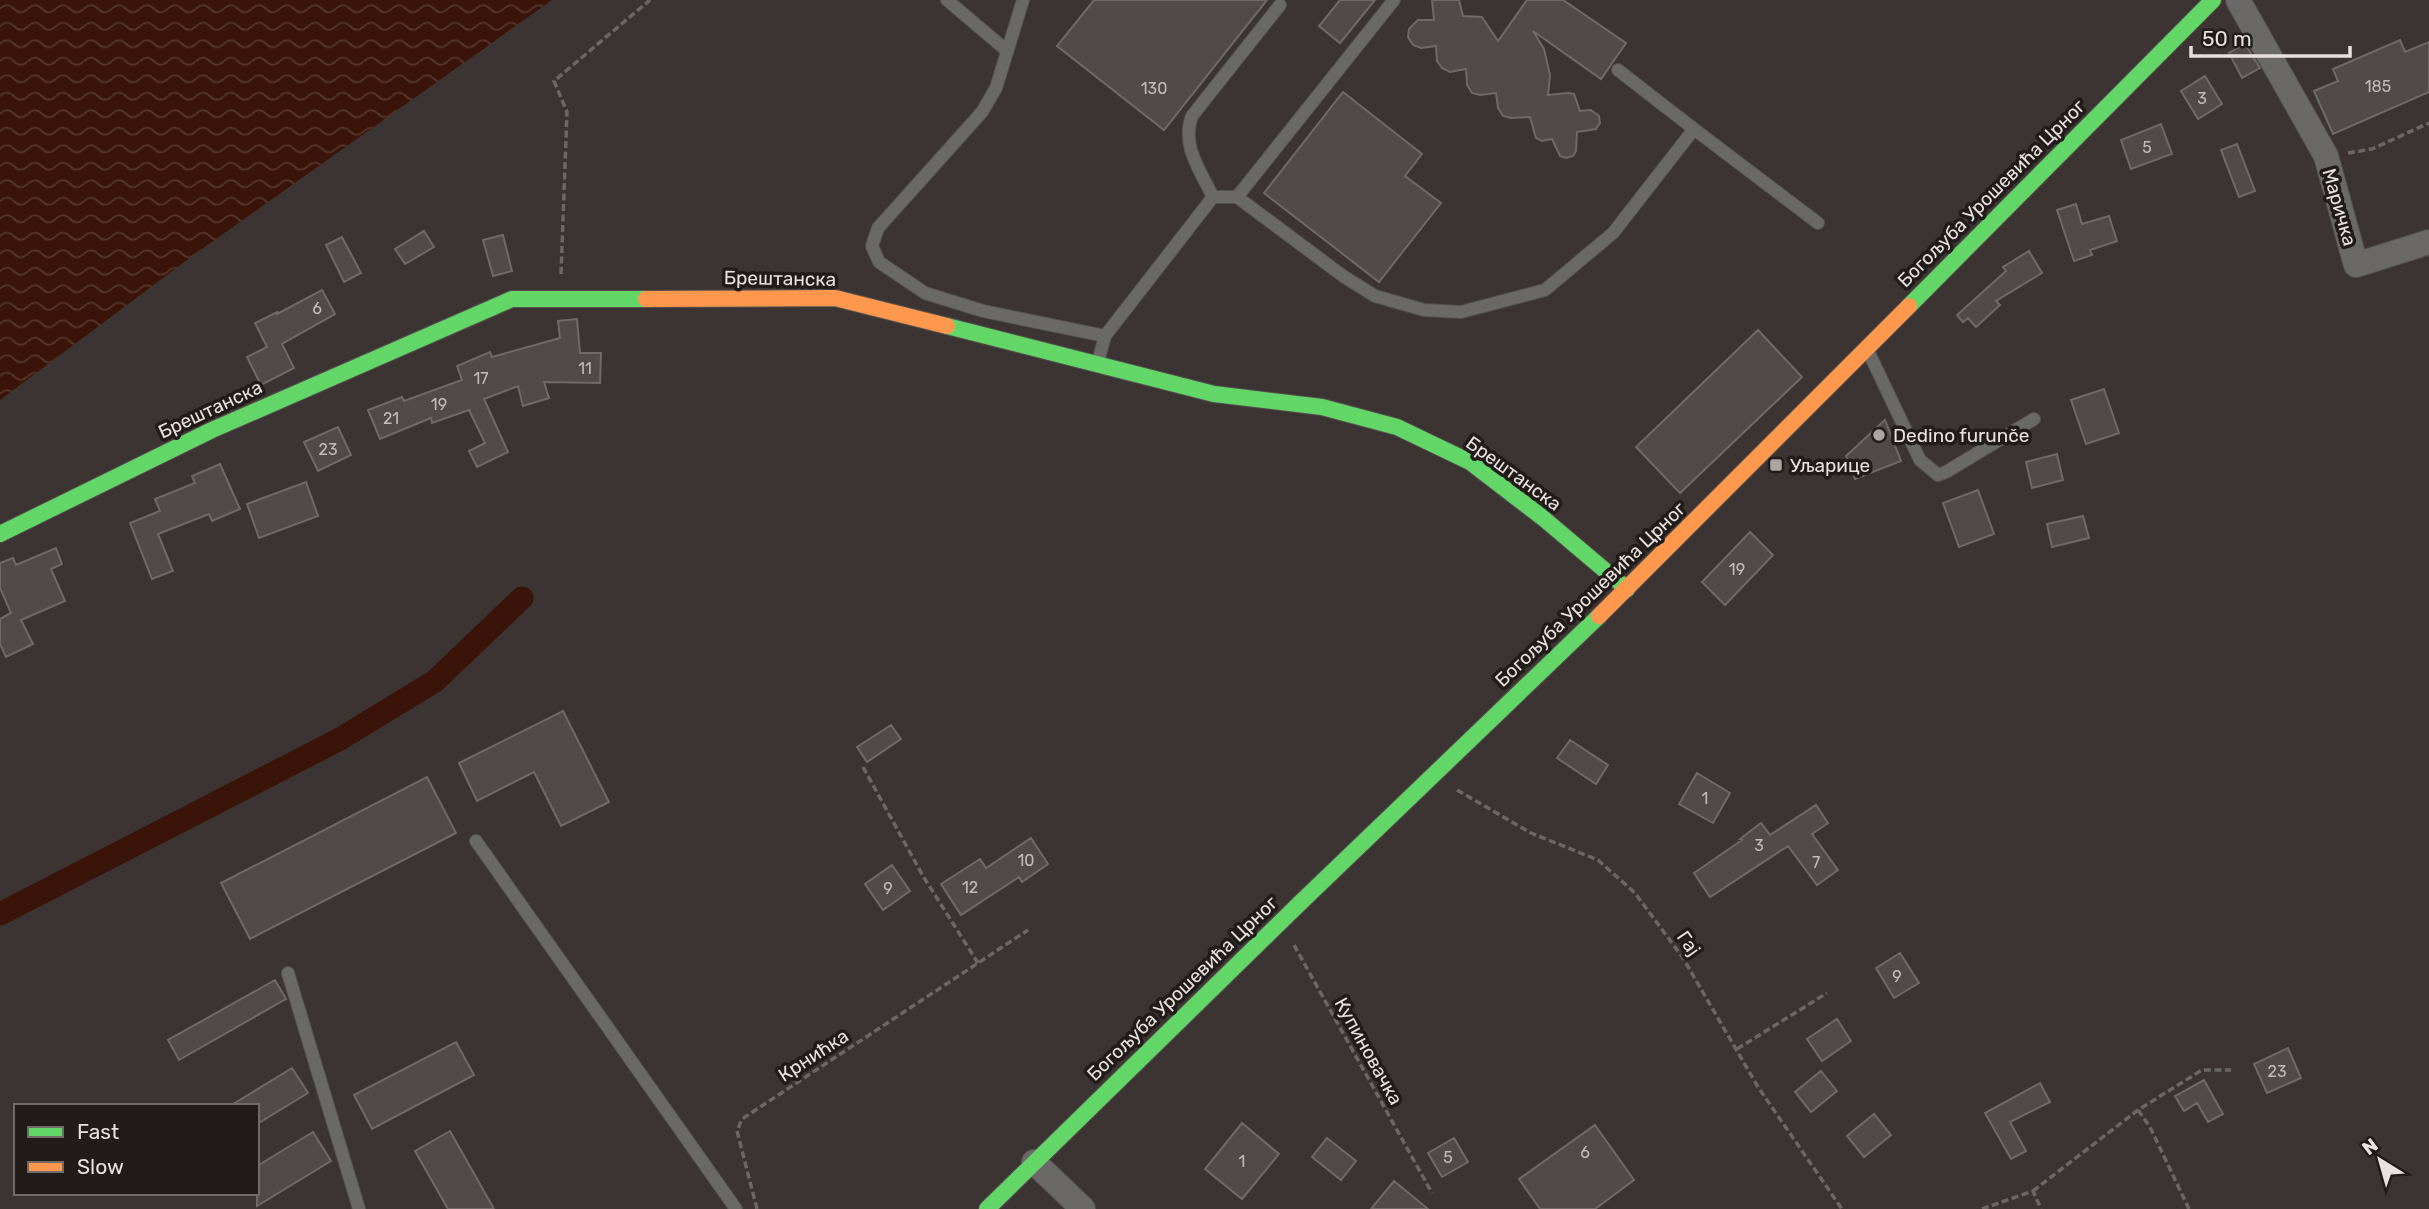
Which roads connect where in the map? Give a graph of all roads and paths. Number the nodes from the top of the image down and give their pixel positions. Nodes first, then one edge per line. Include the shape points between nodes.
1 (650, 0) edge
2 (947, 0) edge
3 (1023, 0) edge
4 (1394, 0) edge
5 (2213, 0) edge
6 (2238, 0) edge
7 (1280, 5) dead end
8 (1006, 50) junction
9 (1618, 70) dead end
10 (2429, 123) edge
11 (1694, 129) junction
12 (2326, 156) junction
13 (1213, 197) junction
14 (1237, 197) junction
15 (1818, 223) dead end
16 (2429, 242) edge
17 (560, 297) junction
18 (1105, 336) junction
19 (1867, 348) junction
20 (1097, 366) junction
21 (2034, 419) dead end
22 (0, 534) edge
23 (1627, 589) junction
24 (863, 767) dead end
25 (1434, 776) junction
26 (476, 841) dead end
27 (1281, 922) junction
28 (1028, 930) dead end
29 (978, 963) junction
30 (288, 973) dead end
31 (1827, 993) dead end
32 (1737, 1049) junction
33 (2231, 1070) dead end
34 (2138, 1110) junction
35 (1034, 1162) junction
36 (2033, 1191) junction
37 (1432, 1194) dead end
38 (359, 1209) edge
39 (736, 1209) edge
40 (757, 1209) edge
41 (987, 1209) edge
42 (1083, 1209) edge
43 (1842, 1209) edge
44 (1982, 1209) edge
45 (2041, 1209) edge
46 (2189, 1209) edge

1 - 17 path via 554,80 567,112
2 - 8 lane
3 - 8 lane
4 - 14 lane
5 - 19 street, Богољуба Урошевића Црног
6 - 12 street, Маричка
7 - 13 lane via 1192,116 1187,130 1188,144
8 - 18 lane via 996,88 982,112 878,228 872,246 879,262 925,293 983,311
9 - 11 lane
10 - 12 path, Маричка via 2372,149
11 - 14 lane via 1613,233 1545,289 1461,312 1424,310 1375,296
11 - 15 lane
12 - 16 street, Маричка via 2356,265
13 - 14 lane
13 - 18 lane
17 - 20 street, Брештанска via 835,298
17 - 22 street, Брештанска via 512,299 212,430
18 - 20 lane
19 - 21 lane via 1920,460 1938,475
19 - 23 street, Богољуба Урошевића Црног
20 - 23 street, Брештанска via 1214,394 1322,407 1397,427 1471,462
23 - 25 street, Богољуба Урошевића Црног
24 - 29 path
25 - 27 street, Богољуба Урошевића Црног
25 - 32 path, Гај via 1531,833 1598,860 1635,894 1683,958
26 - 39 lane
27 - 35 street, Богољуба Урошевића Црног
27 - 37 path, Купиновачка
28 - 29 path, Крнићка
29 - 40 path, Крнићка via 743,1119 737,1131
30 - 38 lane
31 - 32 path
32 - 43 path, Гај
33 - 34 path via 2202,1070
34 - 36 path
34 - 46 path
35 - 41 street, Богољуба Урошевића Црног
35 - 42 street
36 - 44 path
36 - 45 path

